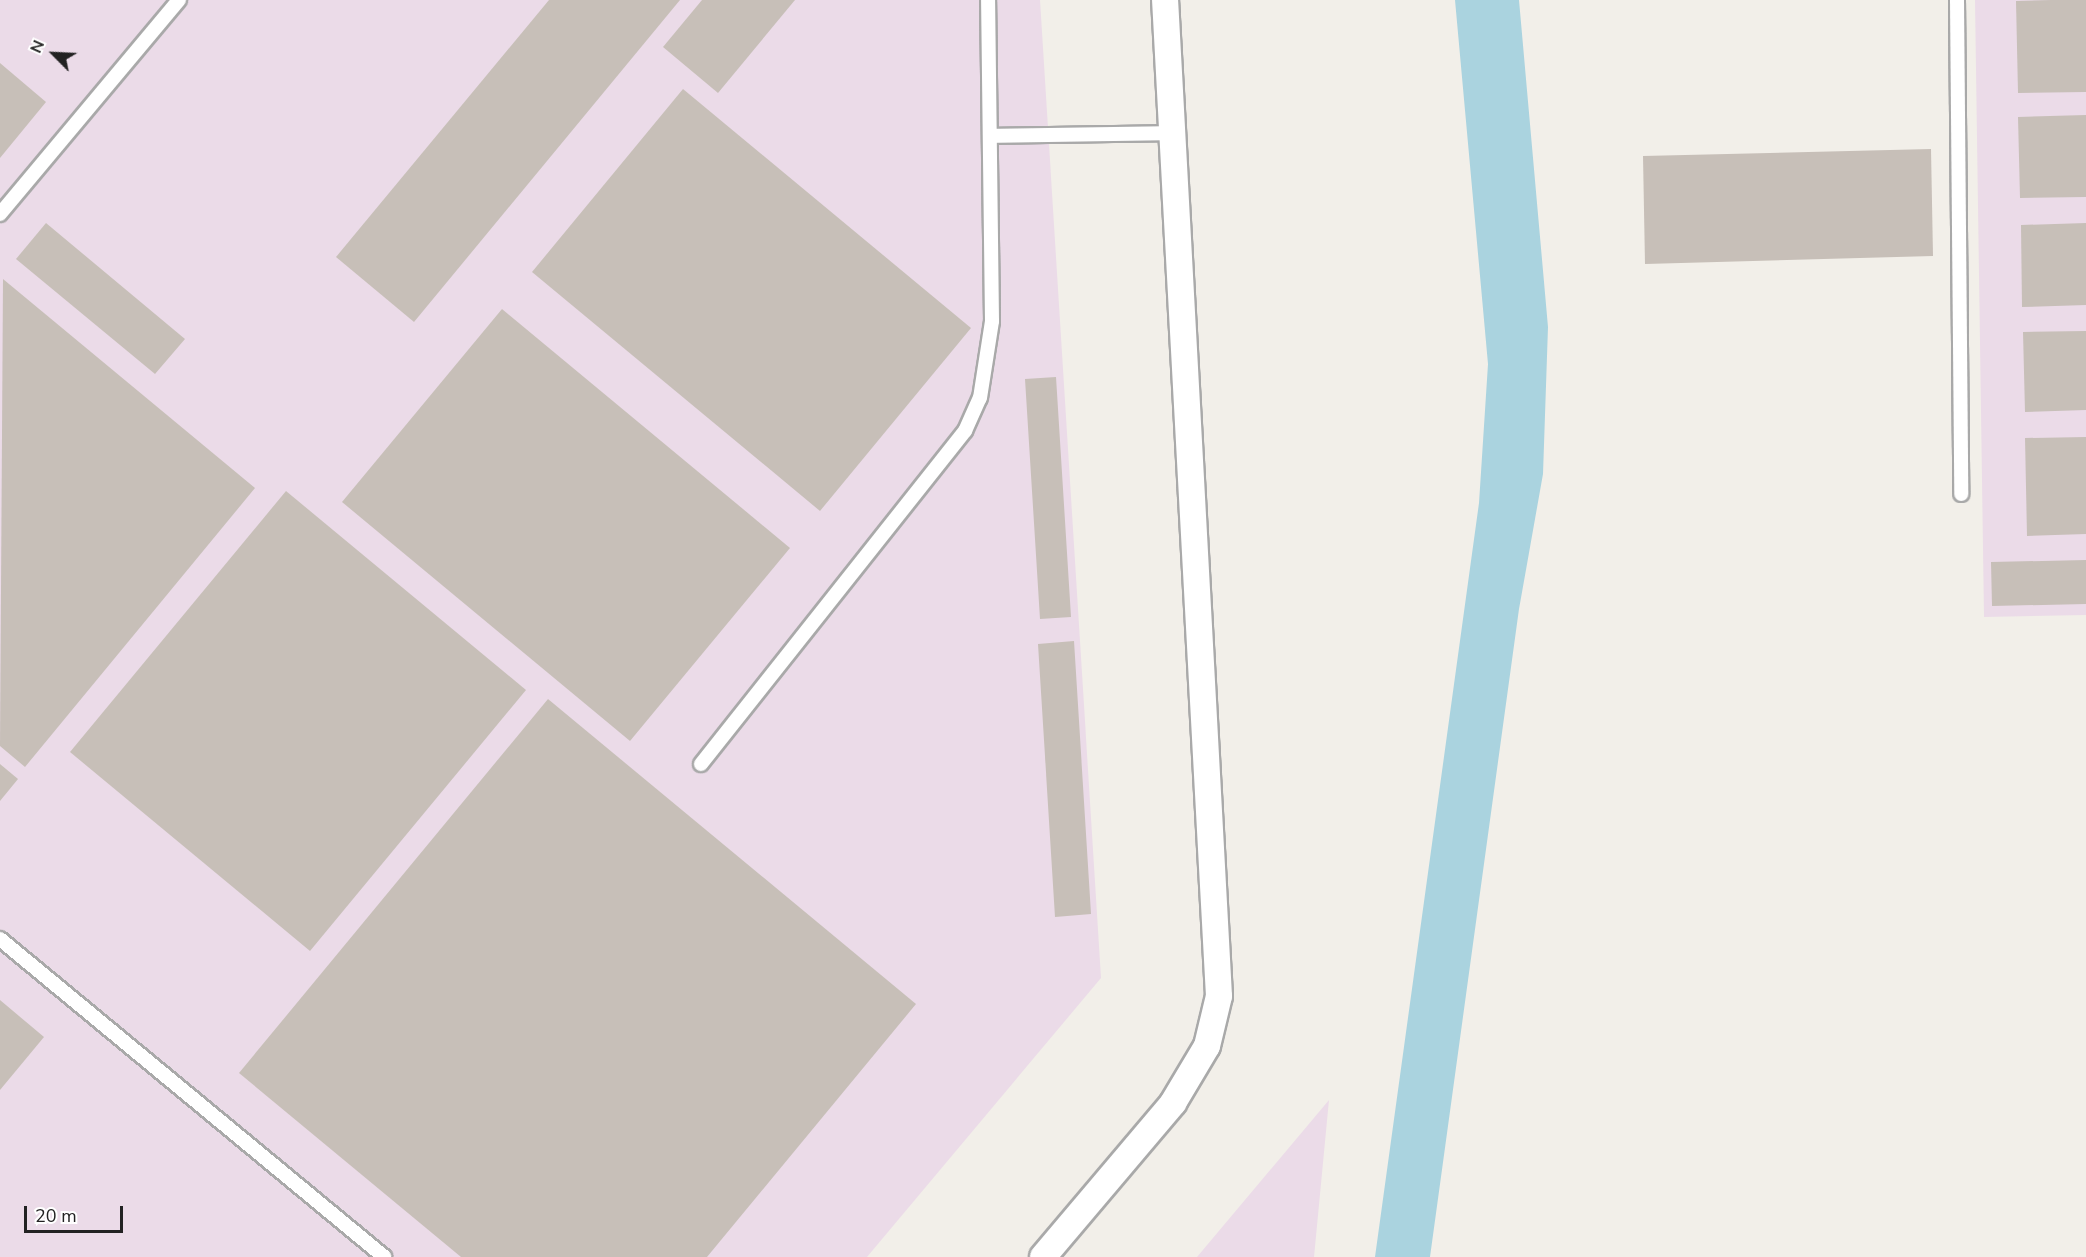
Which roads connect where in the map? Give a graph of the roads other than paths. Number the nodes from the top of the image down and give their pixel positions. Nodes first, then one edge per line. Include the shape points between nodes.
1 (179, 0) edge
2 (988, 0) edge
3 (1165, 0) edge
4 (1957, 0) edge
5 (1172, 133) junction
6 (990, 136) junction
7 (0, 214) edge
8 (1961, 494) dead end
9 (701, 764) dead end
10 (0, 939) edge
11 (384, 1257) edge
12 (1043, 1257) edge

1 - 7 lane
2 - 6 lane
3 - 5 street
4 - 8 lane
5 - 6 lane
5 - 12 street via 1219,996 1207,1046 1173,1103
6 - 9 lane via 992,321 981,398 965,431
10 - 11 lane

